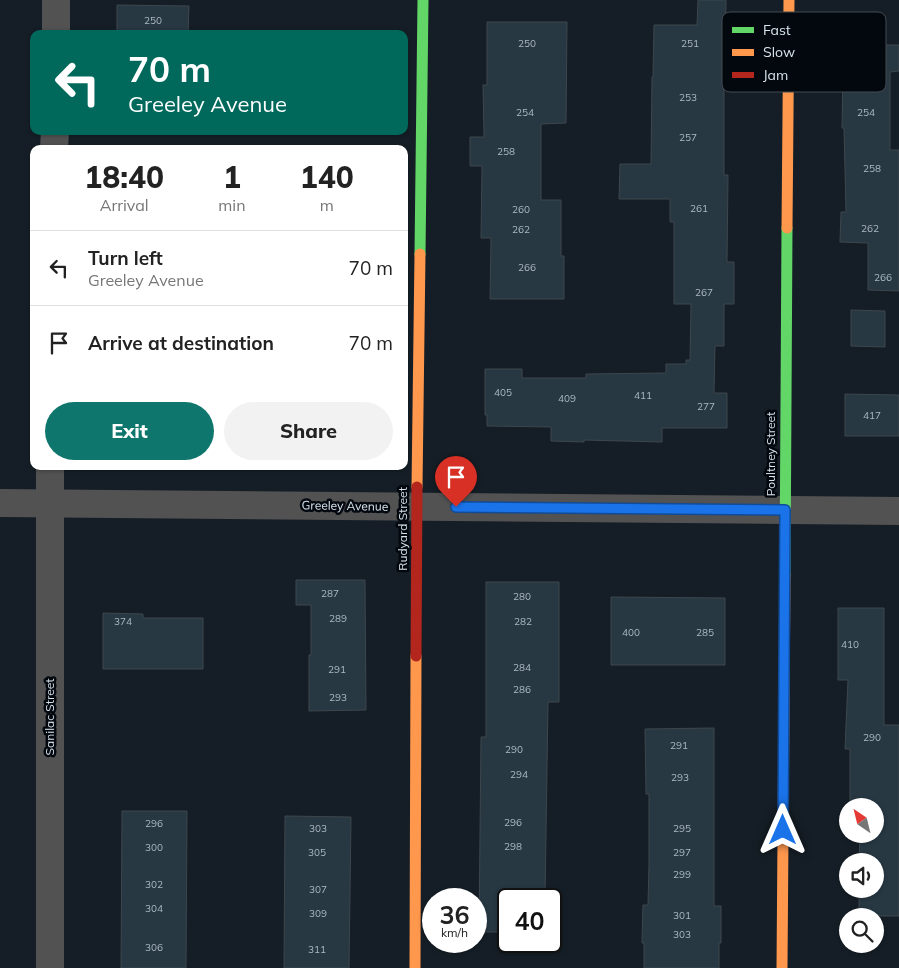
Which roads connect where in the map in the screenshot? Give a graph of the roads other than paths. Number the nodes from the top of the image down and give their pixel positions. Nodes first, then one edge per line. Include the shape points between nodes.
1 (56, 0) edge
2 (423, 0) edge
3 (56, 30) edge
4 (788, 92) edge
5 (50, 470) edge
6 (0, 503) edge
7 (50, 504) junction
8 (417, 507) junction
9 (785, 510) junction
10 (899, 511) edge
11 (50, 968) edge
12 (415, 968) edge
13 (782, 968) edge

1 - 3 street
2 - 8 street, Rudyard Street
4 - 9 street, Poultney Street
5 - 7 street, Sanilac Street
6 - 7 street, Greeley Avenue
7 - 8 street, Greeley Avenue
7 - 11 street, Sanilac Street
8 - 9 street, Greeley Avenue
8 - 12 street, Rudyard Street
9 - 10 street, Greeley Avenue
9 - 13 street, Poultney Street

